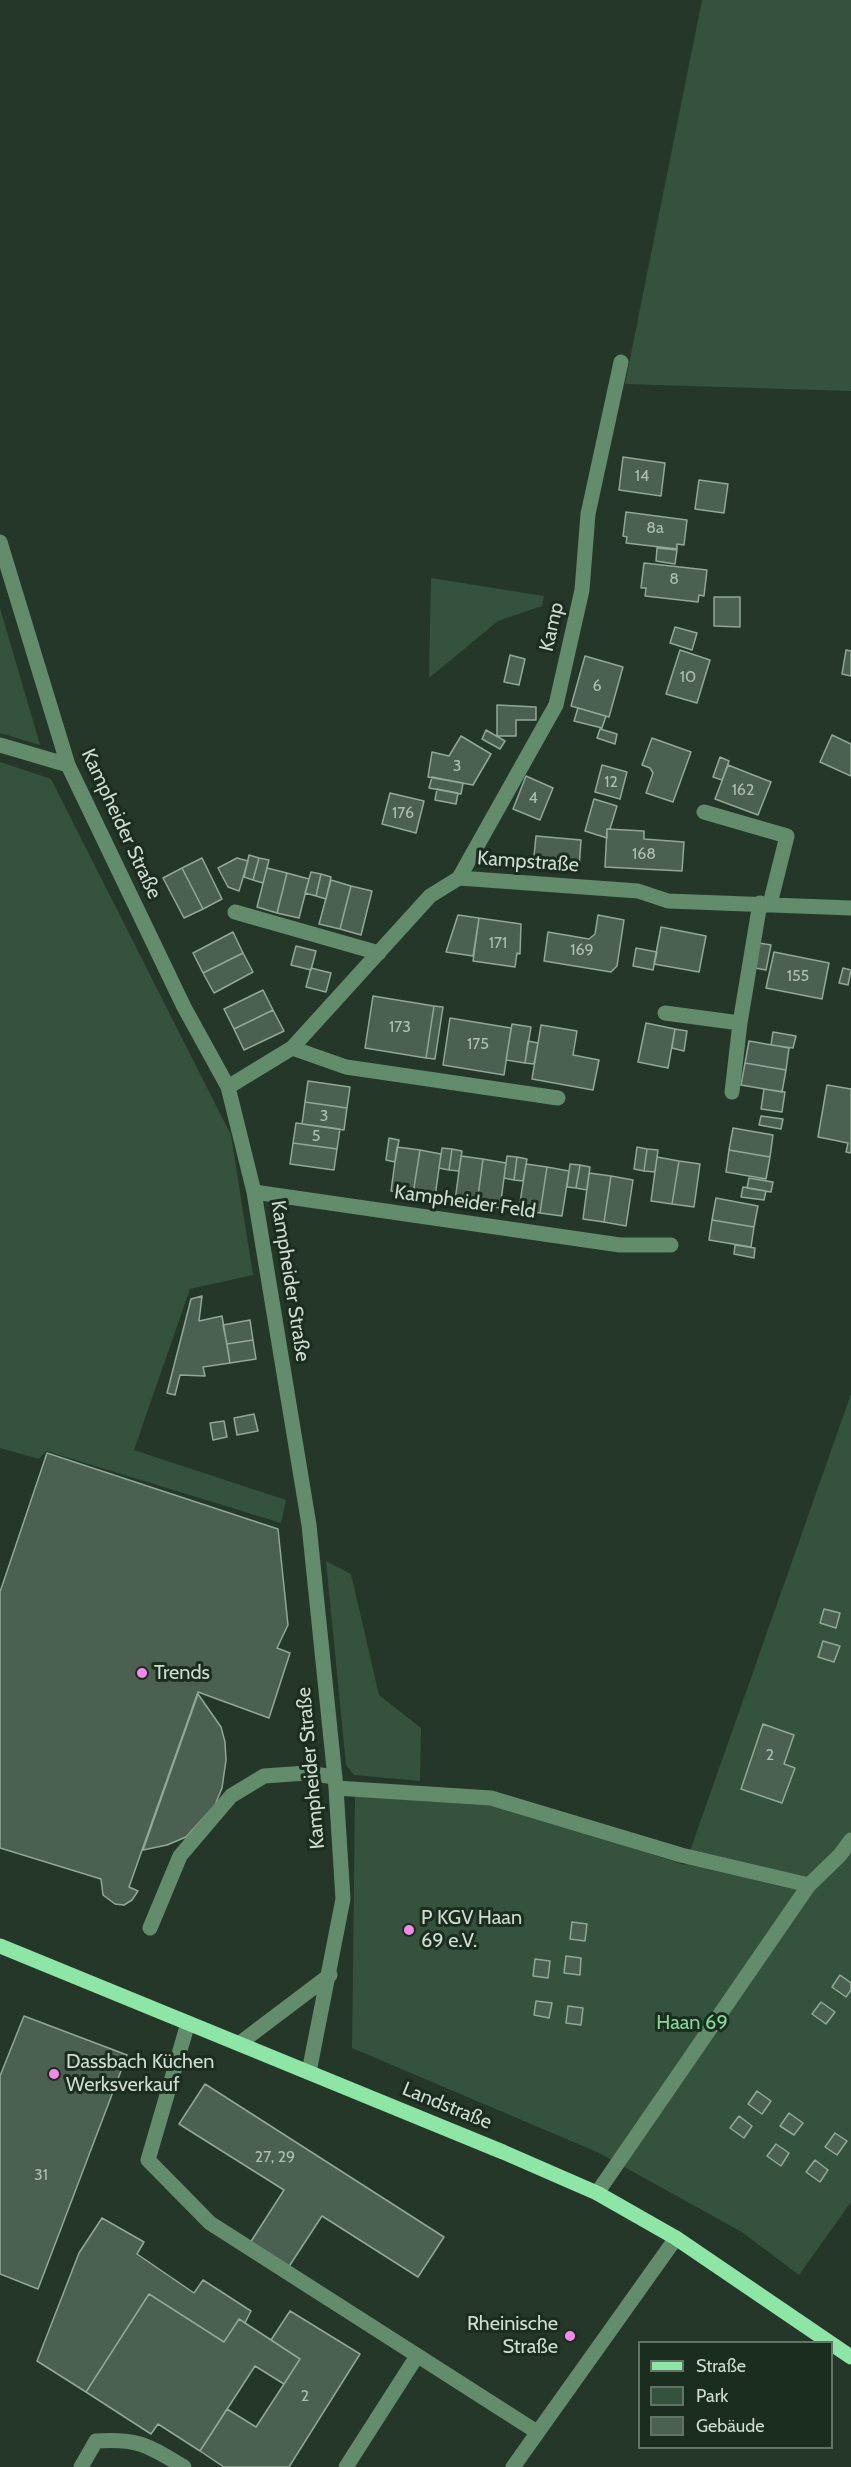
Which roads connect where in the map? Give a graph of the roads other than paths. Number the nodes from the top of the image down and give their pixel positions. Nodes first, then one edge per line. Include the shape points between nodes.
1 (621, 362) dead end
2 (0, 542) edge
3 (0, 745) edge
4 (68, 765) junction
5 (704, 812) dead end
6 (459, 878) junction
7 (765, 904) junction
8 (851, 908) edge
9 (235, 912) dead end
10 (379, 953) junction
11 (665, 1013) dead end
12 (740, 1023) junction
13 (292, 1048) junction
14 (228, 1087) junction
15 (732, 1092) dead end
16 (558, 1098) dead end
17 (254, 1192) junction
18 (671, 1245) dead end
19 (335, 1783) junction
20 (851, 1840) edge
21 (809, 1885) junction
22 (150, 1928) dead end
23 (0, 1946) edge
24 (330, 1975) junction
25 (188, 2023) junction
26 (240, 2043) junction
27 (309, 2072) junction
28 (597, 2193) junction
29 (676, 2238) junction
30 (827, 2341) edge
31 (833, 2345) edge
32 (417, 2355) junction
33 (851, 2357) edge
34 (537, 2432) junction
35 (81, 2467) edge
36 (184, 2467) edge
37 (346, 2467) edge
38 (513, 2467) edge

1 - 6 street, Kamp via 588,514 582,590 556,705
2 - 4 street, Kampheider Straße
3 - 4 street
4 - 14 street, Kampheider Straße via 184,1006
5 - 7 street via 787,836
6 - 7 street, Kampstraße via 638,891 668,901
6 - 10 street, Kampstraße via 430,896
7 - 8 street, Kampstraße
7 - 12 street
9 - 10 street
10 - 13 street, Kampstraße
11 - 12 street
12 - 15 street
13 - 14 street, Kampstraße
13 - 16 street via 346,1067
14 - 17 street, Kampheider Straße
17 - 18 street, Kampheider Feld via 620,1245
17 - 19 street, Kampheider Straße via 309,1525
19 - 21 street via 491,1798 681,1855
19 - 22 street via 306,1773 264,1776 231,1796 180,1856
19 - 24 street, Kampheider Straße via 343,1899
20 - 21 street
21 - 28 street
23 - 25 main road, Landstraße
24 - 26 street
24 - 27 street, Kampheider Straße
25 - 26 main road, Landstraße
25 - 32 street via 148,2160 210,2223
26 - 27 main road, Landstraße
27 - 28 main road, Landstraße
28 - 29 main road, Landstraße
29 - 30 main road, Landstraße
29 - 34 street
31 - 33 main road, Landstraße
32 - 34 street
32 - 37 street
34 - 38 street
35 - 36 street via 96,2441 113,2440 142,2443

